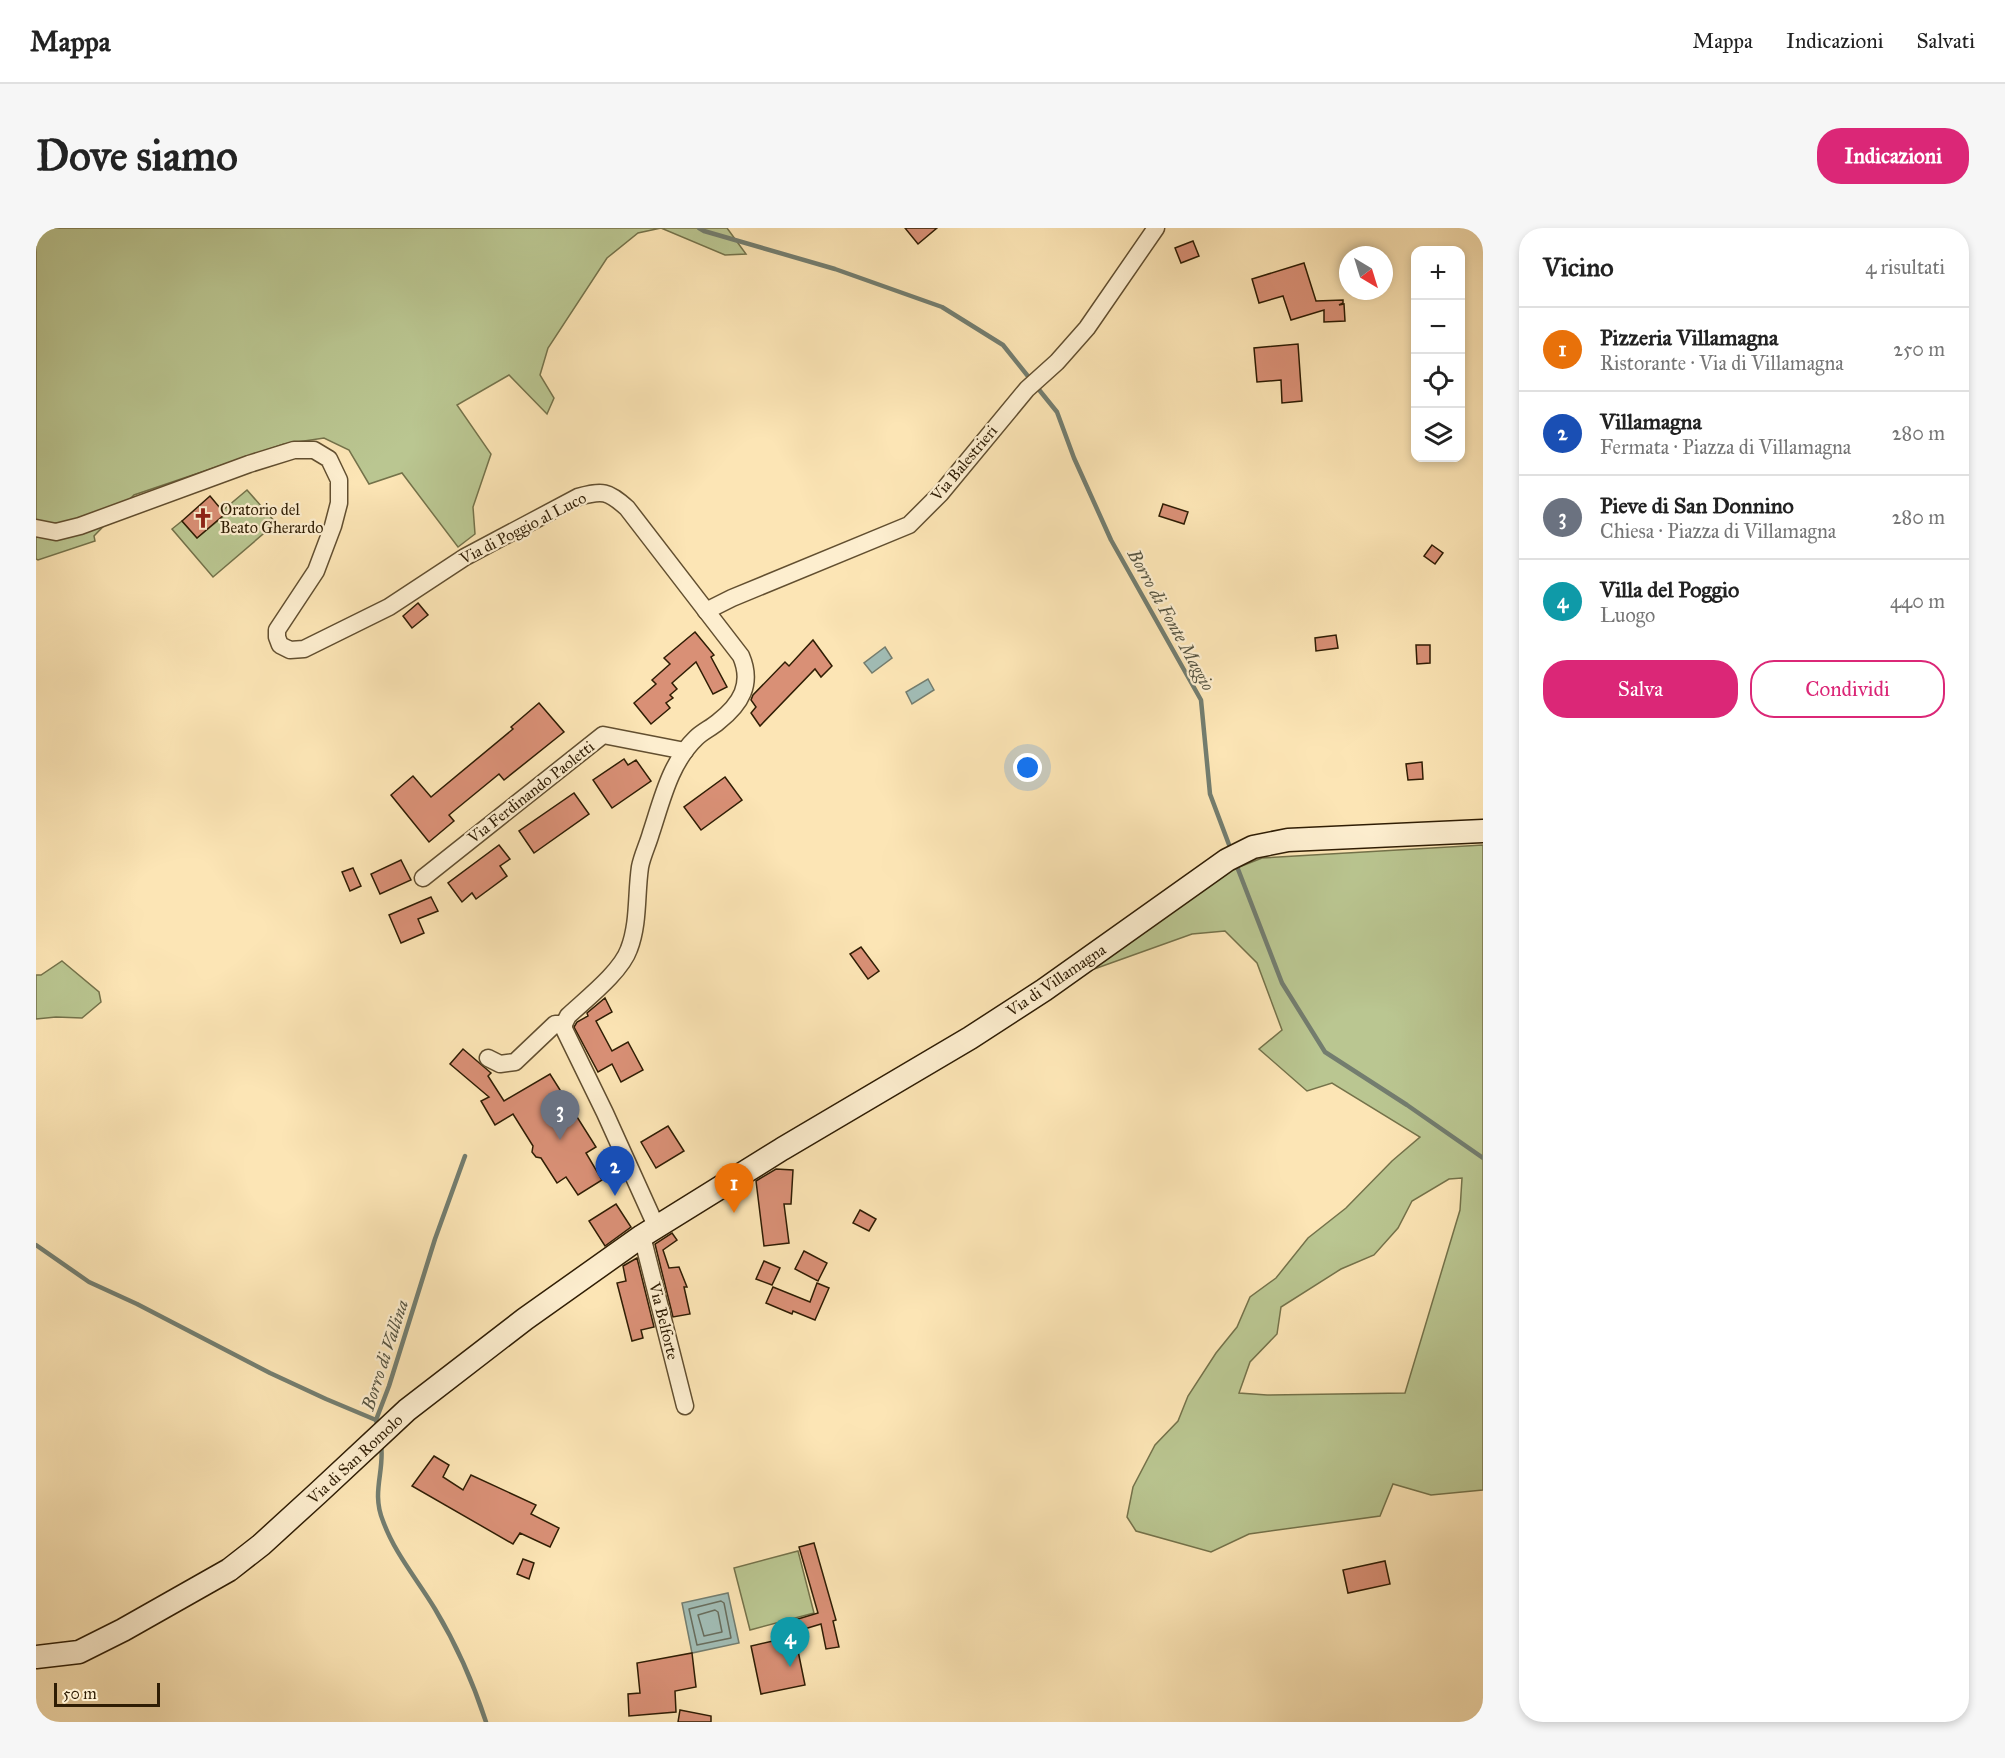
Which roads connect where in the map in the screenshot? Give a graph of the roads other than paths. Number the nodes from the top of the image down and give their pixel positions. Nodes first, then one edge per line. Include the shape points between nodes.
1 (1156, 228) edge
2 (36, 528) edge
3 (706, 611) junction
4 (685, 751) junction
5 (1483, 831) edge
6 (423, 878) dead end
7 (564, 1024) junction
8 (488, 1058) dead end
9 (650, 1231) junction
10 (685, 1406) dead end
11 (36, 1657) edge

1 - 3 street, Via Balestrieri via 1088,328 1027,389 941,493 909,525
2 - 3 street, Via di Poggio al Luco via 56,532 80,526 249,464 294,450 314,450 329,459 339,480 339,503 316,571 277,630 280,645 290,650 304,649 389,608 465,556 578,497 596,492 614,496 627,508
3 - 4 street, Via di Poggio al Luco via 741,656 746,669 745,685 739,700 720,721
4 - 6 street, Via Ferdinando Paoletti via 603,735
4 - 7 street, Via di Poggio al Luco via 670,776 640,866 635,932 629,951
5 - 9 street, Via di Villamagna via 1288,840 1235,855 970,1038
7 - 8 street, Via di Poggio al Luco via 555,1024 515,1062 500,1064
7 - 9 street, Via Belforte via 643,1199
9 - 10 street, Via Belforte
9 - 11 street, Via di San Romolo via 525,1319 407,1410 229,1570 79,1652

